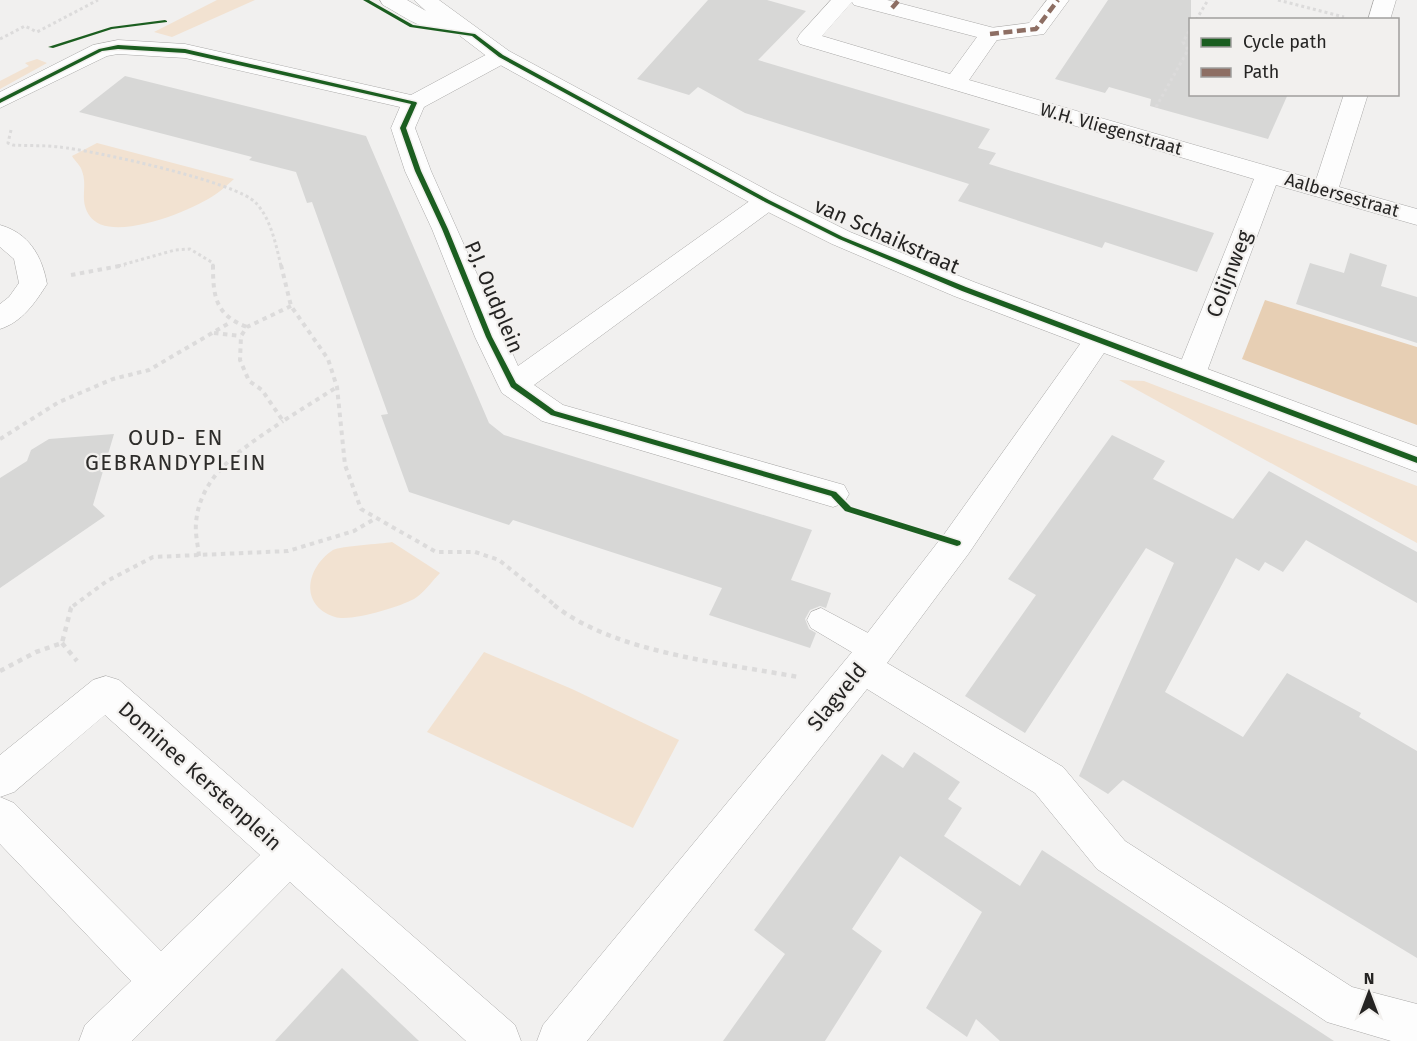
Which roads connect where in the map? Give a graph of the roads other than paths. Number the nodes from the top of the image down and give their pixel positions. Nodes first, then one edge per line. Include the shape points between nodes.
1 (391, 0) edge
2 (425, 0) edge
3 (843, 0) edge
4 (862, 0) edge
5 (1058, 0) edge
6 (1385, 0) edge
7 (895, 4) edge
8 (1380, 18) edge
9 (990, 34) junction
10 (473, 35) junction
11 (501, 57) junction
12 (955, 83) junction
13 (1355, 96) edge
14 (0, 101) edge
15 (414, 103) junction
16 (1268, 174) junction
17 (1325, 190) junction
18 (767, 201) junction
19 (1417, 217) edge
20 (0, 234) edge
21 (0, 319) edge
22 (1098, 340) junction
23 (1191, 374) junction
24 (513, 385) junction
25 (1417, 460) edge
26 (833, 494) dead end
27 (821, 620) dead end
28 (868, 658) junction
29 (0, 779) edge
30 (0, 816) edge
31 (288, 855) junction
32 (161, 981) junction
33 (1417, 1026) edge
34 (101, 1041) edge
35 (499, 1041) edge
36 (559, 1041) edge

1 - 10 street, van Schaikstraat via 422,17
2 - 10 street, van Schaikstraat
3 - 12 street, W.H. Vliegenstraat via 808,39
4 - 7 street
5 - 9 street via 1036,29
6 - 8 street
7 - 9 street
9 - 12 street
10 - 11 street, van Schaikstraat
11 - 15 street
11 - 18 street, van Schaikstraat
12 - 16 street, W.H. Vliegenstraat
13 - 17 street
14 - 15 street via 100,50 118,47 185,51
15 - 24 street, P.J. Oudplein via 403,128 418,171
16 - 17 street, Aalbersestraat
16 - 23 street, Colijnweg
17 - 19 street, Aalbersestraat
18 - 22 street, van Schaikstraat via 862,247
18 - 24 street, P.J. Oudplein
20 - 21 street via 25,251 33,282 19,304
22 - 23 street, van Schaikstraat
22 - 28 street, Slagveld via 957,543
23 - 25 street, van Schaikstraat
24 - 26 street, P.J. Oudplein via 552,413
27 - 28 lane
28 - 33 street via 1049,780 1111,855 1342,1006
28 - 36 street, Slagveld
29 - 31 street, Dominee Kerstenplein via 105,692
30 - 32 street
31 - 32 street, Dominee Kerstenplein
31 - 35 street, Dominee Kerstenplein
32 - 34 street, Dominee Kerstenplein

